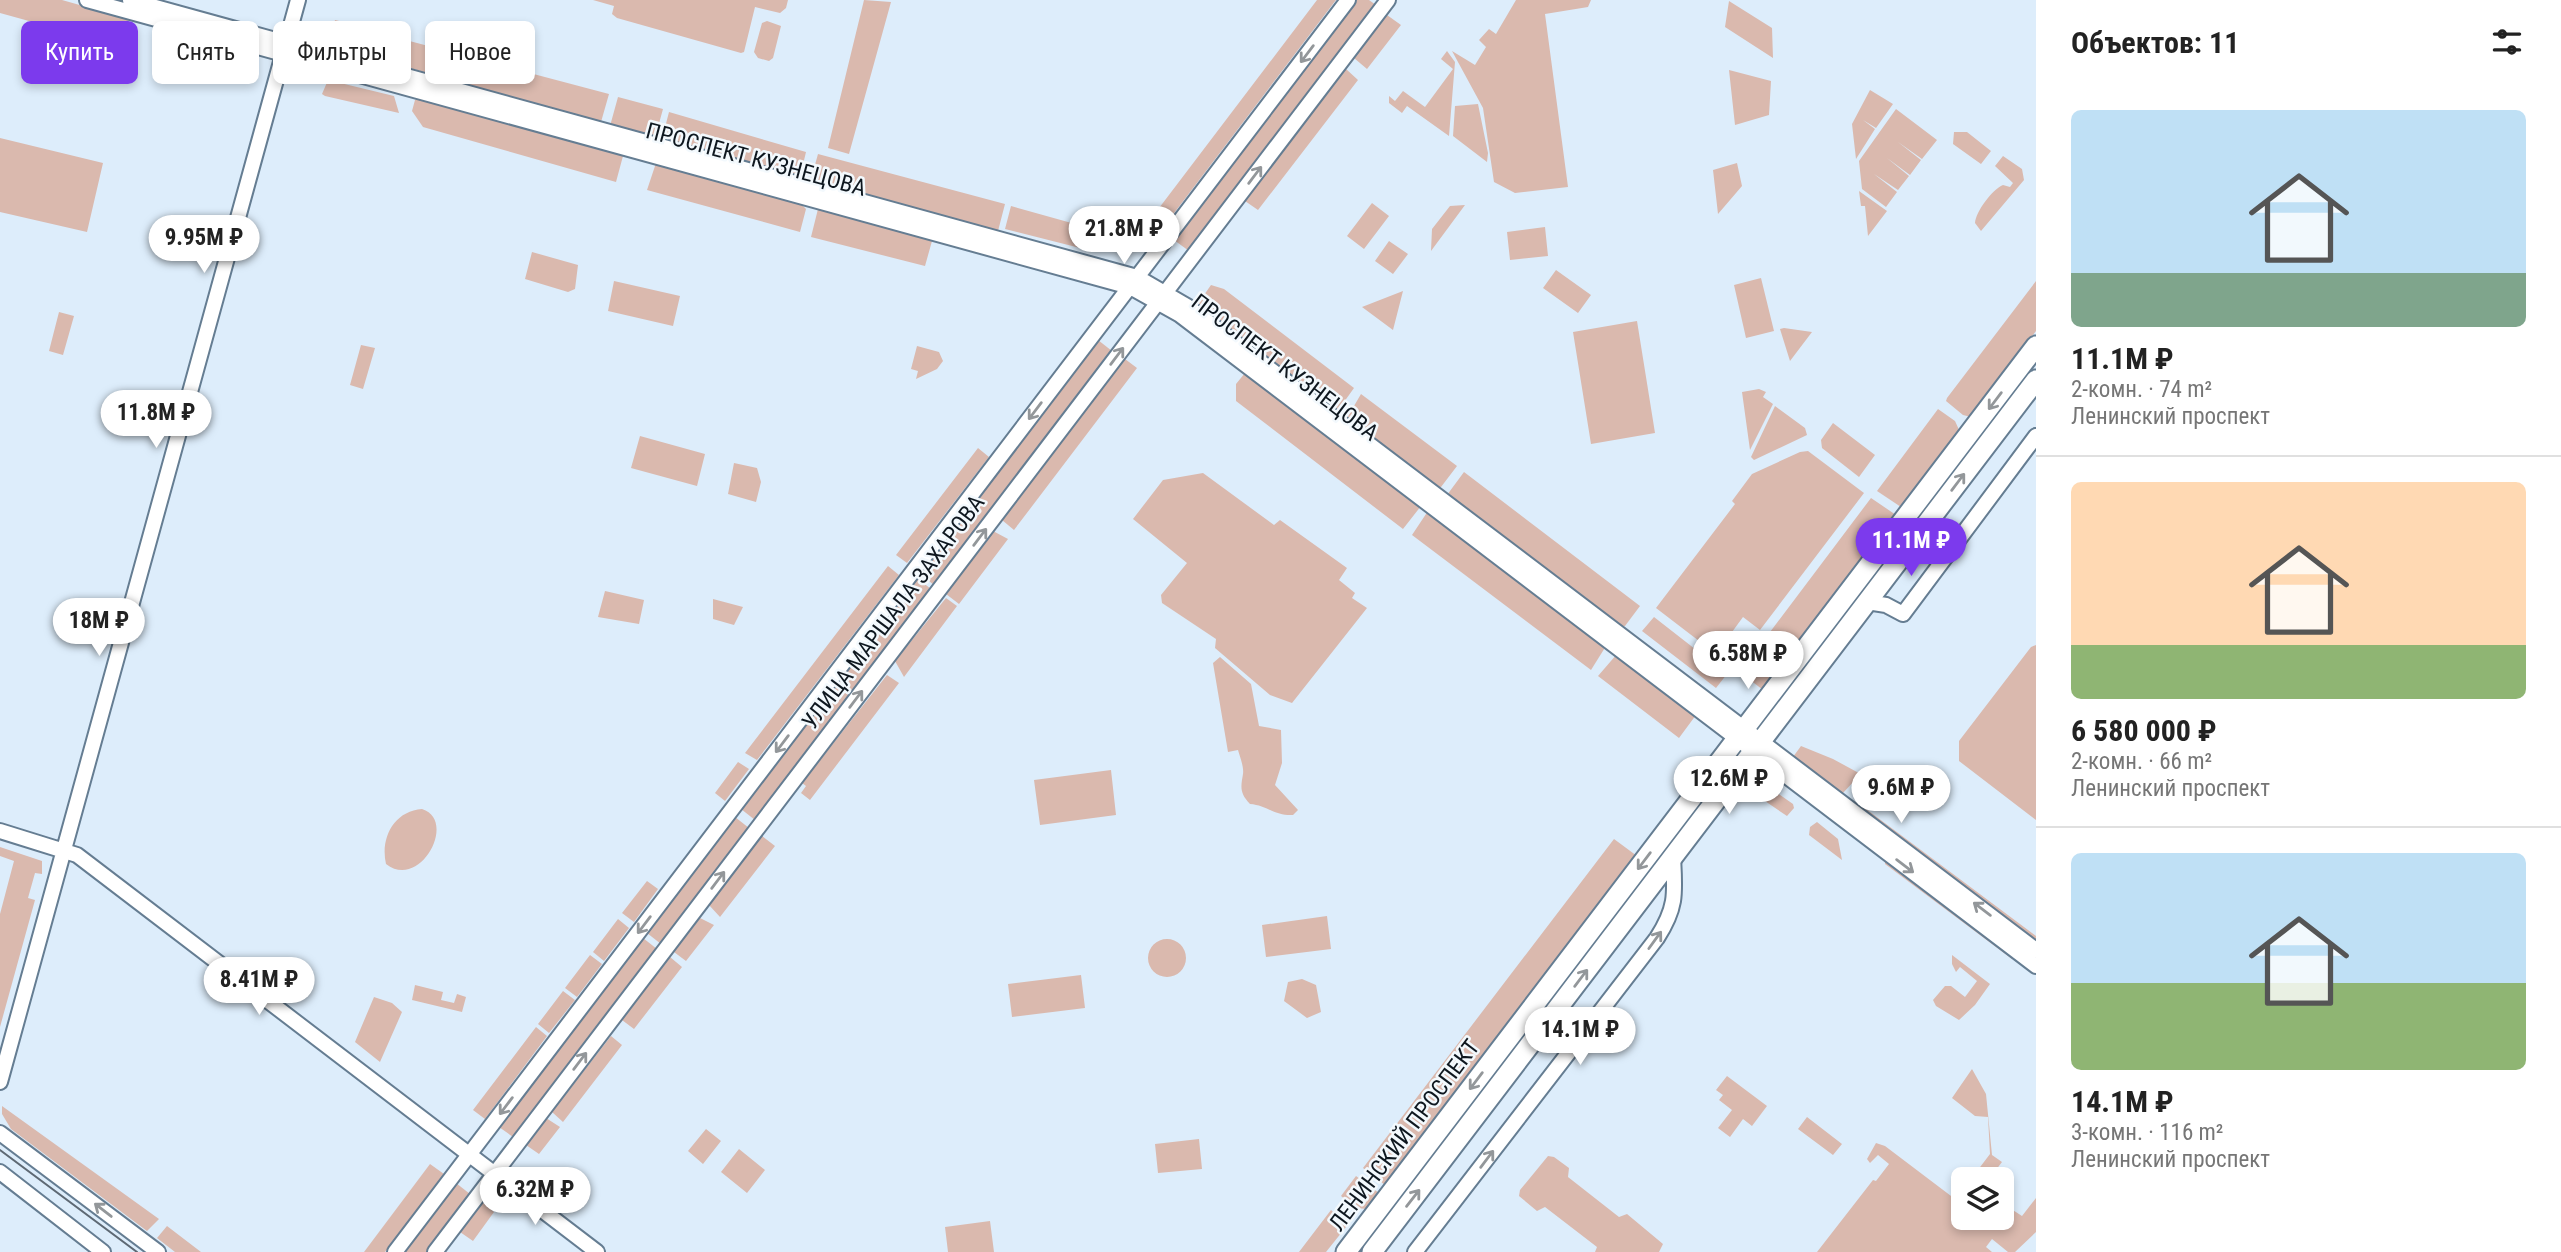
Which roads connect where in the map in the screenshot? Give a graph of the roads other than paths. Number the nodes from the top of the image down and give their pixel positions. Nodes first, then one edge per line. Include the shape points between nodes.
1 (87, 0) edge
2 (130, 0) edge
3 (298, 0) edge
4 (1348, 0) edge
5 (1388, 0) edge
6 (292, 21) edge
7 (273, 44) edge
8 (273, 45) edge
9 (411, 83) edge
10 (275, 84) edge
11 (1134, 282) junction
12 (1162, 296) junction
13 (2036, 346) edge
14 (2036, 380) edge
15 (2036, 436) edge
16 (1867, 602) junction
17 (1741, 734) junction
18 (1757, 746) junction
19 (0, 831) edge
20 (64, 850) junction
21 (1673, 857) junction
22 (2036, 950) edge
23 (2036, 966) edge
24 (0, 1082) edge
25 (0, 1133) edge
26 (468, 1156) junction
27 (0, 1172) edge
28 (494, 1174) junction
29 (103, 1252) edge
30 (158, 1252) edge
31 (395, 1252) edge
32 (435, 1252) edge
33 (597, 1252) edge
34 (1346, 1252) edge
35 (1372, 1252) edge
36 (1415, 1252) edge

1 - 8 street, ПРОСПЕКТ КУЗНЕЦОВА
2 - 7 street, ПРОСПЕКТ КУЗНЕЦОВА
3 - 6 street
4 -> 11 street, УЛИЦА МАРШАЛА ЗАХАРОВА
12 -> 5 street, УЛИЦА МАРШАЛА ЗАХАРОВА
9 - 11 street, ПРОСПЕКТ КУЗНЕЦОВА
10 - 20 street
11 - 12 street, ПРОСПЕКТ КУЗНЕЦОВА
11 -> 26 street, УЛИЦА МАРШАЛА ЗАХАРОВА
12 - 17 street, ПРОСПЕКТ КУЗНЕЦОВА
28 -> 12 street, УЛИЦА МАРШАЛА ЗАХАРОВА
13 -> 17 main road, ЛЕНИНСКИЙ ПРОСПЕКТ
16 -> 14 main road, ЛЕНИНСКИЙ ПРОСПЕКТ
15 - 16 street via 1903,614
16 - 18 main road, ЛЕНИНСКИЙ ПРОСПЕКТ
17 - 18 street, ПРОСПЕКТ КУЗНЕЦОВА
17 -> 34 main road, ЛЕНИНСКИЙ ПРОСПЕКТ
18 - 21 main road, ЛЕНИНСКИЙ ПРОСПЕКТ
22 -> 18 street, ПРОСПЕКТ КУЗНЕЦОВА
18 -> 23 street, ПРОСПЕКТ КУЗНЕЦОВА
19 - 20 street
20 - 24 street
20 - 26 street via 77,855
35 -> 21 main road, ЛЕНИНСКИЙ ПРОСПЕКТ
36 -> 21 street via 1671,918 1675,903
30 -> 25 street
26 - 28 street
26 - 31 street, УЛИЦА МАРШАЛА ЗАХАРОВА
27 - 29 street
28 - 32 street, УЛИЦА МАРШАЛА ЗАХАРОВА
28 - 33 street

